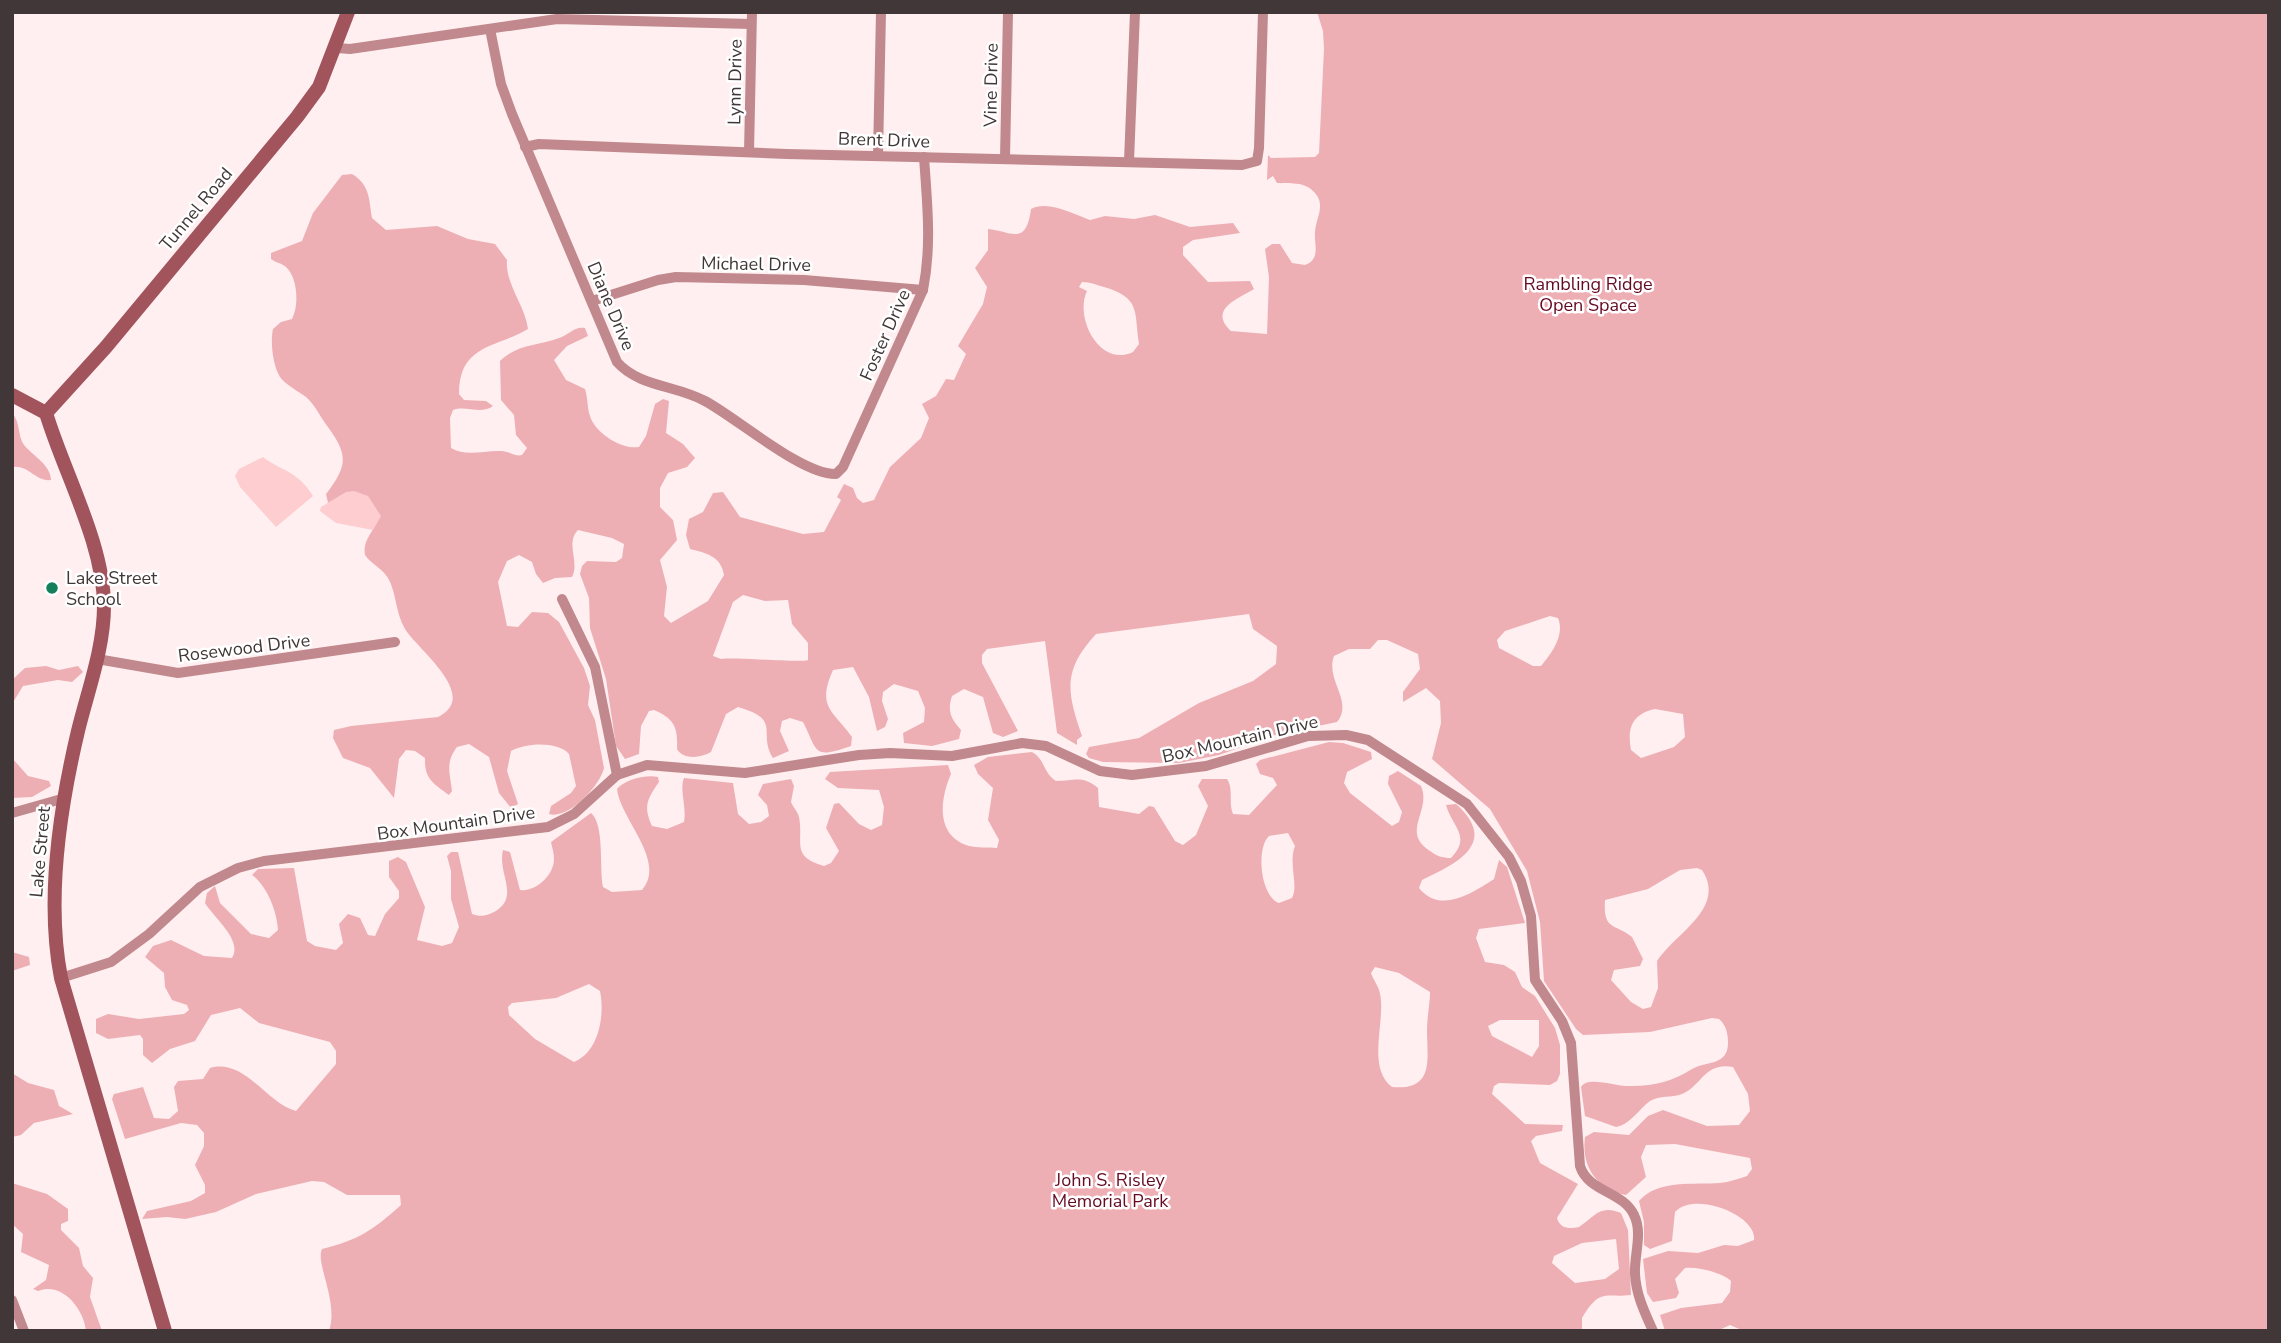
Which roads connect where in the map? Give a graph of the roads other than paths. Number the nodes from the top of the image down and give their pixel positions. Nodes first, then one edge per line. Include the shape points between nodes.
1 (348, 12) edge
2 (752, 12) edge
3 (881, 12) edge
4 (1008, 12) edge
5 (1135, 12) edge
6 (1263, 12) edge
7 (751, 24) junction
8 (490, 29) junction
9 (337, 48) junction
10 (525, 147) junction
11 (749, 152) junction
12 (878, 155) junction
13 (924, 157) junction
14 (1005, 158) junction
15 (1129, 161) junction
16 (923, 290) junction
17 (592, 301) junction
18 (12, 395) edge
19 (46, 413) junction
20 (836, 474) joint
21 (562, 599) dead end
22 (396, 642) dead end
23 (97, 659) junction
24 (617, 775) junction
25 (65, 798) junction
26 (12, 813) edge
27 (61, 978) junction
28 (12, 1300) edge
29 (24, 1331) edge
30 (165, 1331) edge
31 (1653, 1331) edge

1 - 9 main road, Tunnel Road
2 - 7 street, Lynn Drive
3 - 12 street
4 - 14 street, Vine Drive
5 - 15 street
6 - 15 street, Brent Drive via 1257,161 1242,165
7 - 8 street via 576,18
7 - 11 street, Lynn Drive
8 - 9 street
8 - 10 street, Diane Drive via 501,84
9 - 19 main road, Tunnel Road via 319,87 297,117
10 - 11 street, Brent Drive
10 - 17 street, Diane Drive
11 - 12 street, Brent Drive
12 - 13 street, Brent Drive
13 - 14 street, Brent Drive
13 - 16 street, Foster Drive via 929,261
14 - 15 street, Brent Drive
16 - 17 street, Michael Drive via 804,280 676,277
16 - 20 street, Foster Drive
17 - 20 street, Diane Drive via 617,362 628,374 702,399 801,463
18 - 19 main road
19 - 23 main road, Lake Street via 100,575 103,622
21 - 24 street via 595,667
22 - 23 street, Rosewood Drive via 178,673
23 - 25 main road, Lake Street
24 - 27 street, Box Mountain Drive via 569,818 548,827 264,861 238,868 200,887 111,962
24 - 31 street, Box Mountain Drive via 657,765 745,773 866,754 952,756 1022,743 1046,746 1100,771 1132,775 1206,766 1321,735 1346,735 1378,745 1467,804 1509,857 1521,881 1531,916 1535,980 1571,1043 1580,1166 1588,1180 1634,1213 1639,1232 1636,1287
25 - 26 street
25 - 27 main road, Lake Street via 53,925
27 - 30 main road, Lake Street
28 - 29 street

